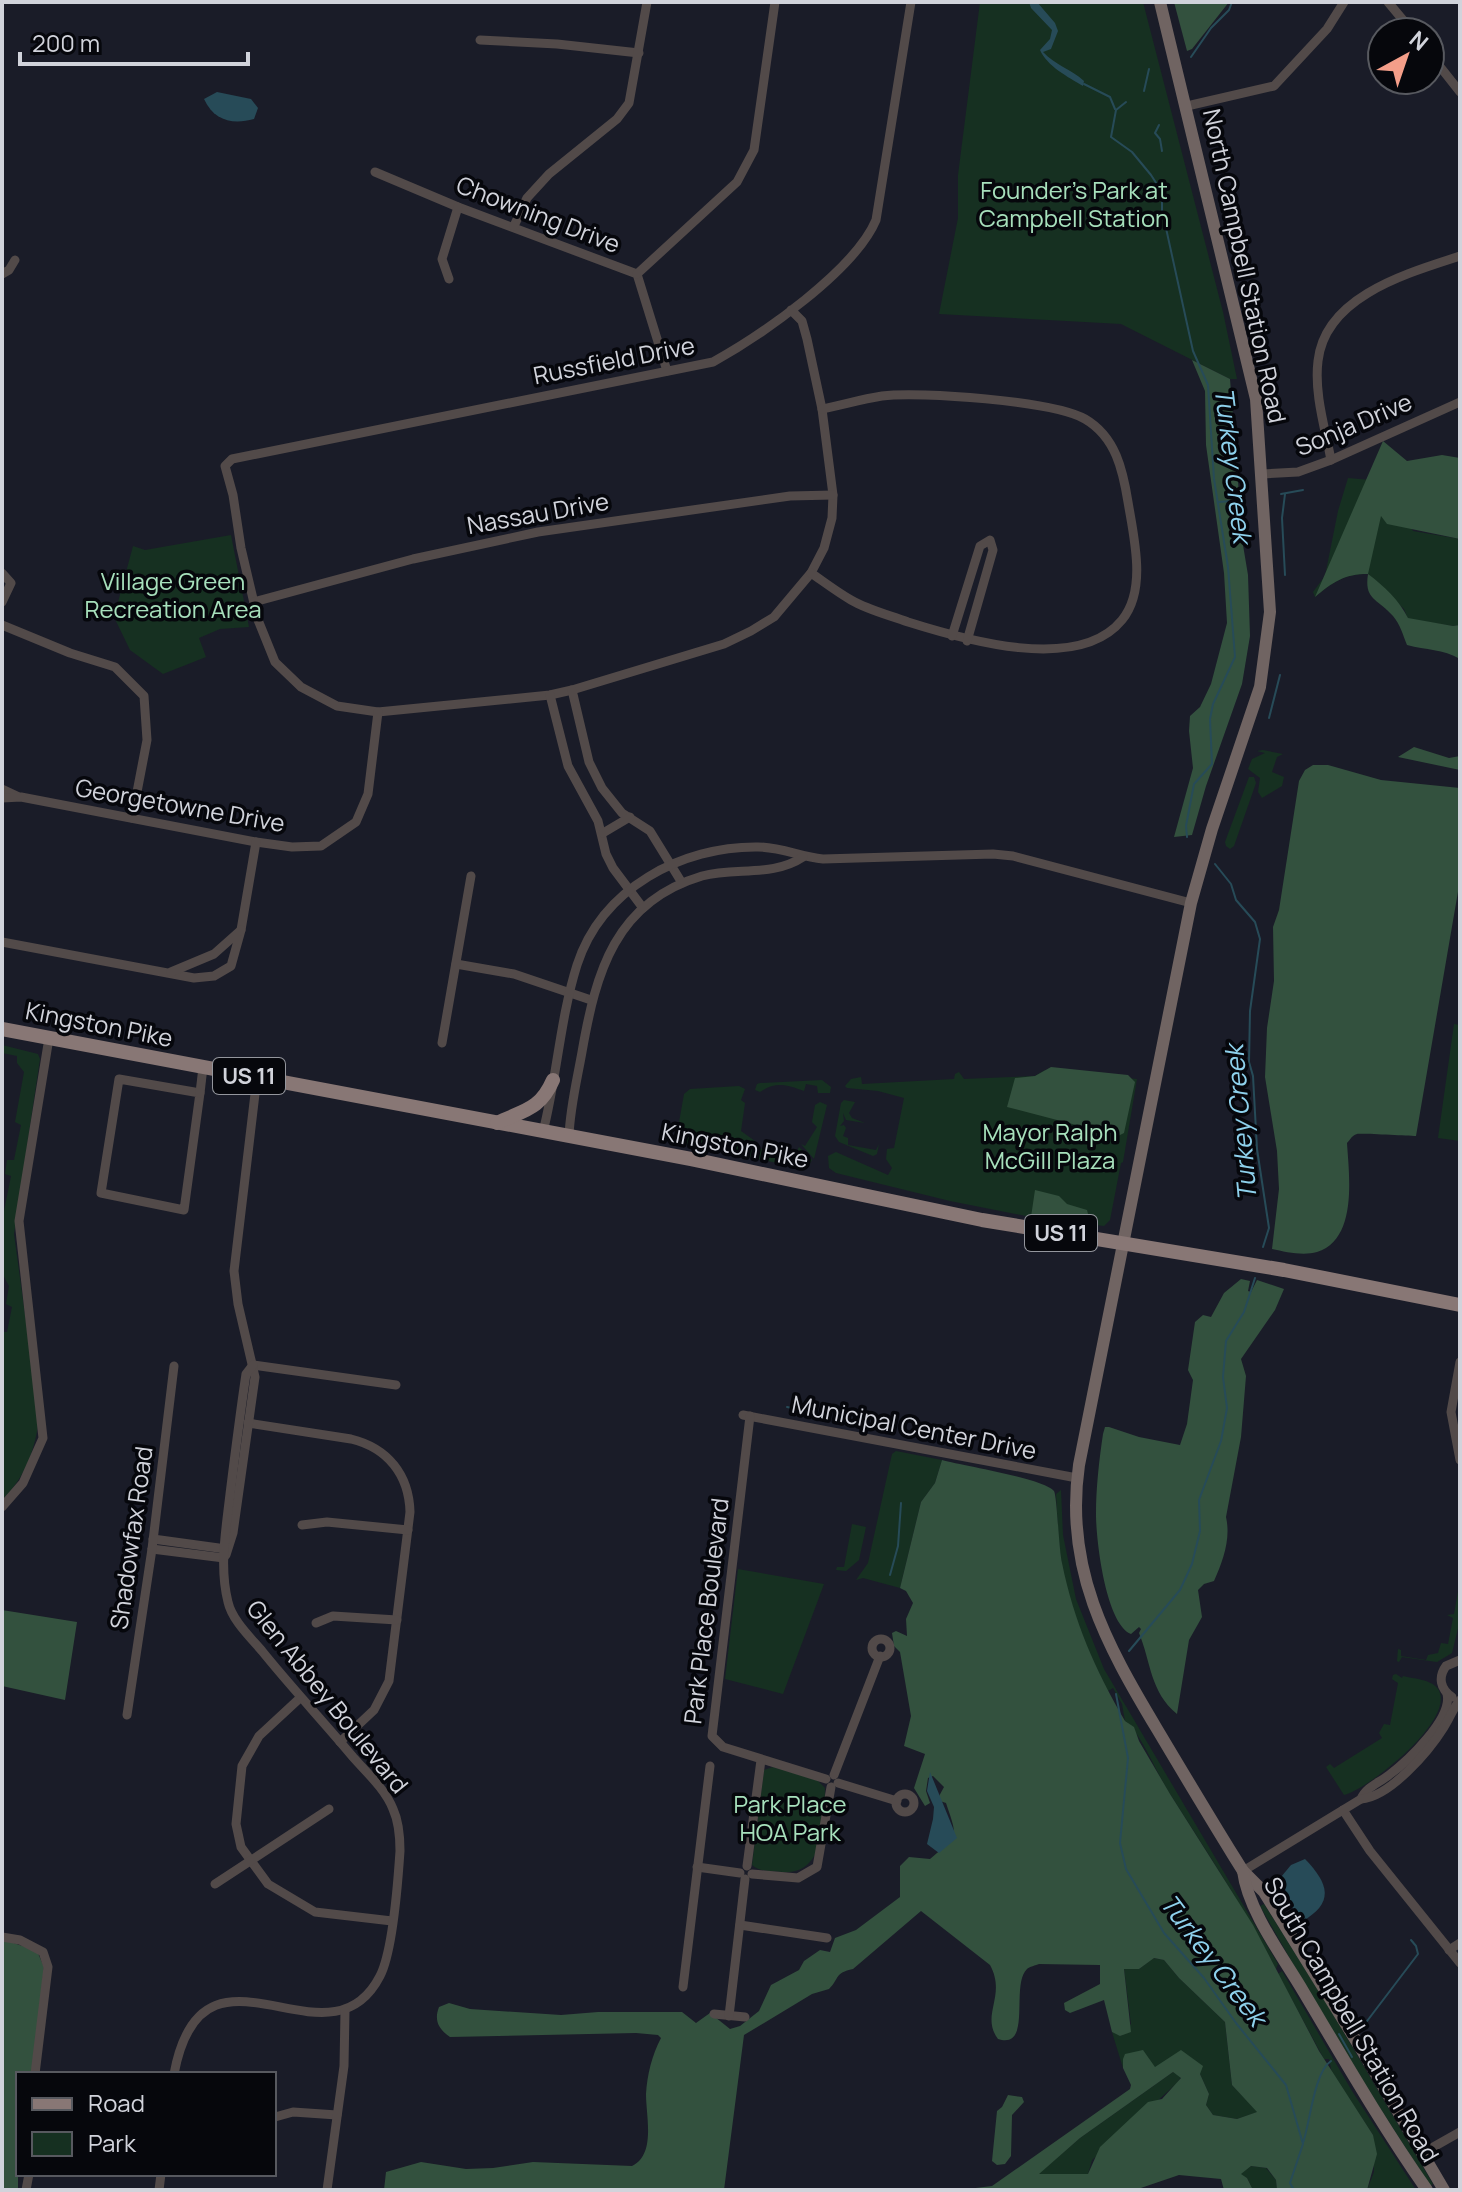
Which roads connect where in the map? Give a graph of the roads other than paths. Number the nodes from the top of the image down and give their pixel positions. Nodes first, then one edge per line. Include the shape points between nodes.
1 (647, 2) edge
2 (775, 2) edge
3 (911, 2) edge
4 (1160, 2) edge
5 (1344, 2) edge
6 (480, 40) dead end
7 (639, 53) junction
8 (1446, 74) edge
9 (1460, 92) edge
10 (1187, 106) junction
11 (375, 172) dead end
12 (458, 207) junction
13 (514, 226) junction
14 (1460, 256) edge
15 (15, 260) dead end
16 (2, 274) edge
17 (637, 274) junction
18 (449, 279) dead end
19 (791, 310) junction
20 (667, 371) junction
21 (1460, 402) edge
22 (822, 409) junction
23 (1331, 460) junction
24 (1262, 474) junction
25 (833, 495) junction
26 (2, 573) edge
27 (811, 573) junction
28 (2, 602) edge
29 (254, 602) junction
30 (2, 625) edge
31 (952, 636) junction
32 (967, 641) junction
33 (572, 690) junction
34 (550, 695) junction
35 (378, 712) junction
36 (2, 789) edge
37 (21, 797) junction
38 (2, 798) edge
39 (630, 817) junction
40 (132, 818) junction
41 (603, 833) junction
42 (256, 842) junction
43 (803, 857) junction
44 (671, 863) junction
45 (471, 876) dead end
46 (682, 883) junction
47 (629, 890) junction
48 (1191, 903) junction
49 (643, 908) junction
50 (241, 930) junction
51 (2, 942) edge
52 (456, 964) junction
53 (171, 972) junction
54 (569, 992) junction
55 (591, 1000) junction
56 (2, 1029) edge
57 (49, 1038) junction
58 (442, 1043) dead end
59 (203, 1067) junction
60 (257, 1077) junction
61 (553, 1080) junction
62 (200, 1093) junction
63 (497, 1123) junction
64 (543, 1132) junction
65 (569, 1136) junction
66 (1122, 1243) junction
67 (1460, 1305) edge
68 (1460, 1362) edge
69 (253, 1365) junction
70 (174, 1366) dead end
71 (396, 1385) dead end
72 (747, 1416) joint
73 (248, 1423) junction
74 (1460, 1460) edge
75 (1077, 1478) junction
76 (2, 1507) edge
77 (302, 1525) dead end
78 (408, 1530) junction
79 (152, 1544) junction
80 (225, 1552) junction
81 (397, 1620) junction
82 (316, 1623) dead end
83 (880, 1656) dead end
84 (1458, 1658) edge
85 (1447, 1694) junction
86 (300, 1698) junction
87 (1460, 1699) edge
88 (127, 1715) dead end
89 (340, 1742) junction
90 (761, 1760) junction
91 (710, 1766) dead end
92 (832, 1781) junction
93 (1361, 1799) junction
94 (897, 1801) dead end
95 (329, 1809) dead end
96 (1343, 1810) junction
97 (253, 1861) junction
98 (697, 1867) junction
99 (1243, 1871) junction
100 (746, 1873) junction
101 (215, 1884) dead end
102 (392, 1921) junction
103 (740, 1925) junction
104 (2, 1937) edge
105 (827, 1938) dead end
106 (1460, 1943) edge
107 (1449, 1950) junction
108 (1460, 1963) edge
109 (683, 1987) dead end
110 (345, 2011) junction
111 (714, 2014) dead end
112 (729, 2016) junction
113 (745, 2017) dead end
114 (35, 2072) edge
115 (174, 2072) edge
116 (337, 2115) junction
117 (276, 2117) edge
118 (1460, 2132) edge
119 (1421, 2154) junction
120 (327, 2190) edge
121 (1427, 2190) edge
122 (1444, 2190) edge

1 - 7 street
2 - 17 street via 754,150 737,182
3 - 19 street, Russfield Drive via 876,220 853,257
4 - 10 main road, North Campbell Station Road
5 - 10 street via 1327,29 1274,86
6 - 7 street
7 - 13 street via 629,103 617,119 549,174 527,198
8 - 9 street
10 - 24 main road, North Campbell Station Road via 1256,399
11 - 12 street, Chowning Drive
12 - 13 street, Chowning Drive
12 - 18 street via 442,259
13 - 17 street, Chowning Drive
14 - 23 street via 1375,290 1332,323 1318,360
15 - 16 street
17 - 20 street, Chowning Drive
19 - 20 street, Russfield Drive via 713,362
19 - 22 street via 802,321
20 - 29 street, Russfield Drive via 232,459 225,466
21 - 23 street, Sonja Drive
22 - 25 street
22 - 32 street via 884,396 959,397 1062,410 1087,420 1107,439 1123,467 1134,545 1136,586 1123,620 1091,640 1064,647
23 - 24 street, Sonja Drive via 1298,472
24 - 48 main road, North Campbell Station Road via 1270,612 1266,660
25 - 27 street via 824,548
25 - 29 street, Nassau Drive via 790,496 538,532
26 - 28 street via 11,583
27 - 31 street via 853,601
27 - 33 street via 774,617 751,631
29 - 35 street via 275,662 301,687 337,706
30 - 40 street via 115,667 144,696 147,740
31 - 32 street
31 - 32 street via 980,546 990,540 993,550
33 - 34 street
33 - 39 street via 589,762 614,805
34 - 35 street
34 - 41 street via 568,766
35 - 42 street, Georgetowne Drive via 368,794 356,822 321,846
36 - 37 street, Georgetowne Drive
37 - 38 street, Georgetowne Drive
37 - 40 street, Georgetowne Drive
39 - 41 street
39 - 44 street via 650,831
40 - 42 street, Georgetowne Drive
41 - 47 street via 606,854
42 - 50 street
43 - 44 street via 779,848 741,847
43 - 46 street via 781,869 727,871
43 - 48 street via 1013,856
44 - 46 street
44 - 47 street
45 - 52 street
46 - 49 street
47 - 49 street
47 - 54 street via 584,948
48 - 66 main road, North Campbell Station Road
49 - 55 street via 607,956
50 - 53 street via 214,954
50 - 53 street via 231,966 214,976 194,978
51 - 53 street
52 - 54 street via 514,974
52 - 58 street
54 - 55 street
54 - 61 street
55 - 65 street
56 - 57 main road, Kingston Pike / US 11
57 - 59 main road, Kingston Pike / US 11
57 - 76 street via 19,1221 43,1438 23,1483
59 - 60 main road, Kingston Pike / US 11
59 - 62 street
60 - 63 main road, Kingston Pike / US 11
60 - 69 street, Glen Abbey Boulevard via 234,1271
61 - 63 main road via 542,1101
61 - 64 street
62 - 62 street via 184,1210 101,1193 119,1079
63 - 64 main road, Kingston Pike / US 11
64 - 65 main road, Kingston Pike / US 11
65 - 66 main road, Kingston Pike / US 11 via 982,1220
66 - 67 main road, Kingston Pike / US 11
66 - 75 main road, South Campbell Station Road
68 - 74 street via 1451,1412
69 - 71 street
69 - 73 street, Glen Abbey Boulevard
69 - 80 street, Glen Abbey Boulevard via 246,1374
70 - 79 street, Shadowfax Road
72 - 75 street, Municipal Center Drive
72 - 90 street, Park Place Boulevard via 711,1732 718,1744
73 - 78 street via 351,1439 377,1449 393,1462 406,1484
73 - 80 street, Glen Abbey Boulevard
75 - 99 main road, South Campbell Station Road via 1080,1549 1102,1629
77 - 78 street via 327,1522
78 - 81 street
79 - 80 street
79 - 88 street, Shadowfax Road
80 - 86 street, Glen Abbey Boulevard via 228,1605
81 - 82 street via 333,1616
81 - 89 street via 385,1690 368,1717
83 - 92 street
84 - 85 street via 1441,1676
85 - 87 street
85 - 93 street via 1447,1707 1427,1738
86 - 89 street, Glen Abbey Boulevard
86 - 97 street via 259,1736 242,1766 236,1824 241,1847
87 - 93 street via 1420,1760 1370,1799
89 - 102 street, Glen Abbey Boulevard via 385,1794 399,1827
90 - 92 street, Park Place Boulevard
90 - 100 street
91 - 98 street
92 - 94 street, Park Place Boulevard
92 - 100 street via 817,1867 798,1878
93 - 96 street
95 - 97 street
96 - 99 street
96 - 107 street
97 - 101 street
97 - 102 street via 268,1884 315,1912
98 - 100 street
98 - 109 street
99 - 119 main road, South Campbell Station Road via 1264,1892
99 - 121 main road, South Campbell Station Road via 1246,1890 1282,1956
100 - 103 street
102 - 110 street, Glen Abbey Boulevard via 380,1978
103 - 105 street
103 - 112 street
104 - 114 street via 43,1952 48,1967
106 - 107 street
107 - 108 street
110 - 115 street via 317,2014 237,1999 203,2011 190,2026
110 - 116 street
111 - 112 street
112 - 113 street
116 - 117 street via 293,2112
116 - 120 street
118 - 119 street
119 - 122 main road, South Campbell Station Road

